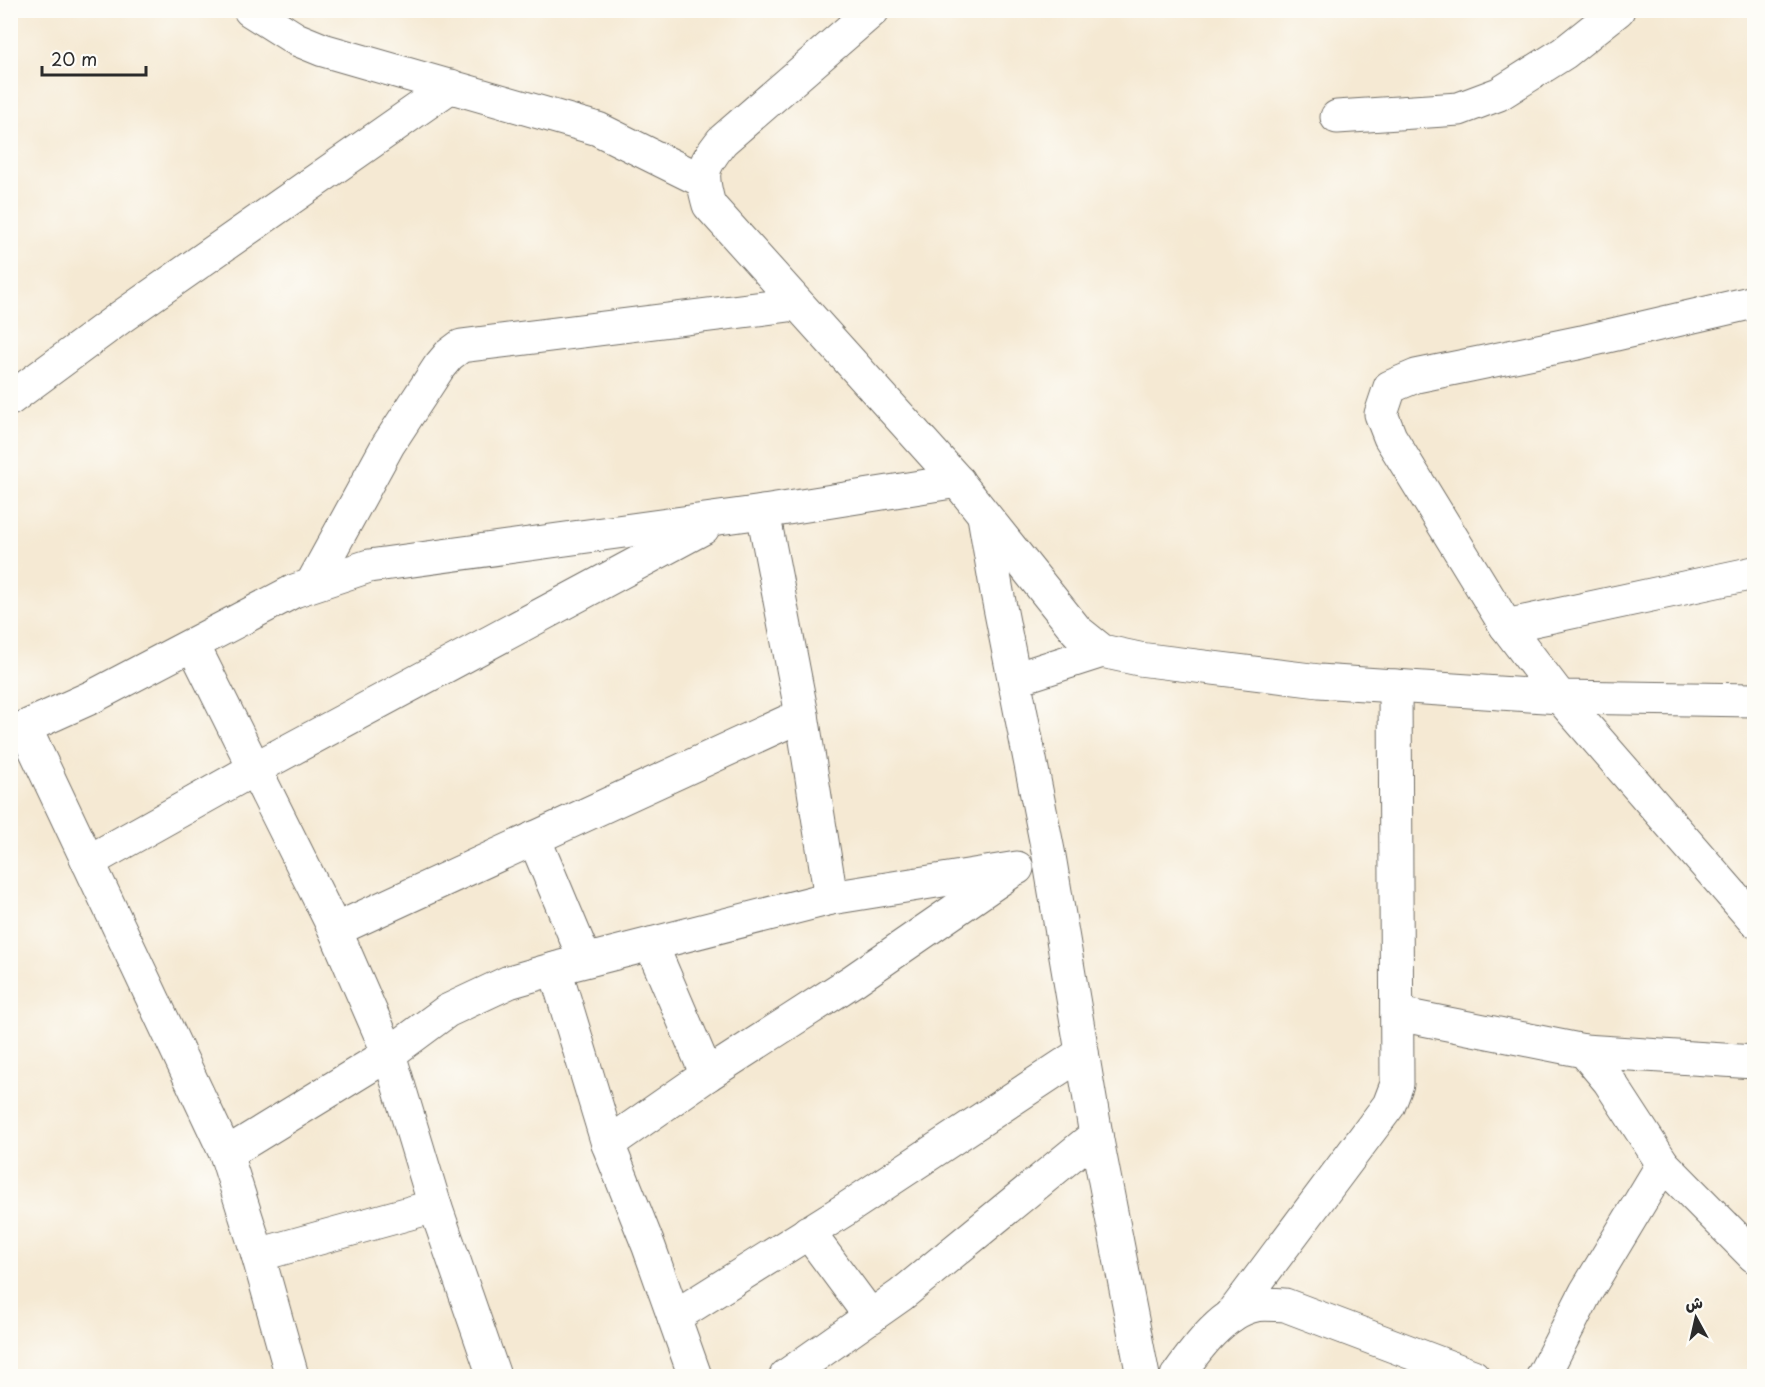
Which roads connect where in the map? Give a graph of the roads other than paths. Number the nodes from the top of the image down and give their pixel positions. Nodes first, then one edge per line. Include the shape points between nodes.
1 (250, 10) edge
2 (873, 10) edge
3 (1618, 10) edge
4 (451, 86) junction
5 (1337, 117) dead end
6 (703, 181) junction
7 (1755, 302) edge
8 (797, 304) junction
9 (10, 399) edge
10 (958, 481) junction
11 (763, 512) junction
12 (984, 514) junction
13 (722, 518) junction
14 (1755, 573) edge
15 (312, 584) junction
16 (1506, 626) junction
17 (193, 645) junction
18 (1102, 651) junction
19 (1015, 680) junction
20 (1395, 686) junction
21 (1560, 697) junction
22 (1755, 700) edge
23 (802, 715) junction
24 (18, 731) edge
25 (254, 769) junction
26 (534, 838) junction
27 (1049, 856) junction
28 (88, 861) junction
29 (1017, 868) junction
30 (831, 898) junction
31 (1755, 921) edge
32 (335, 930) junction
33 (651, 944) junction
34 (570, 965) junction
35 (1398, 1014) junction
36 (1584, 1051) junction
37 (1082, 1053) junction
38 (389, 1054) junction
39 (1755, 1062) edge
40 (707, 1076) junction
41 (1096, 1135) junction
42 (608, 1144) junction
43 (226, 1154) junction
44 (1663, 1164) junction
45 (435, 1206) junction
46 (808, 1232) junction
47 (258, 1255) junction
48 (1755, 1256) edge
49 (1231, 1316) junction
50 (674, 1317) junction
51 (871, 1317) junction
52 (292, 1377) edge
53 (494, 1377) edge
54 (695, 1377) edge
55 (786, 1377) edge
56 (1143, 1377) edge
57 (1178, 1377) edge
58 (1473, 1377) edge
59 (1543, 1377) edge

1 - 4 street via 296,39 323,50
2 - 6 street via 722,141 705,163
3 - 5 street via 1564,53 1499,94 1459,109
4 - 6 street via 598,129
4 - 9 street
6 - 8 street via 709,205
7 - 16 street via 1416,376 1390,387 1381,414 1390,437
8 - 10 street
8 - 15 street via 461,346 448,355 388,445
10 - 11 street
10 - 12 street
11 - 13 street
11 - 23 street
12 - 18 street via 1077,630
12 - 19 street
13 - 15 street via 369,566
13 - 25 street
14 - 16 street
15 - 17 street
16 - 21 street
17 - 24 street
17 - 25 street
18 - 19 street
18 - 20 street via 1319,681
19 - 27 street
20 - 21 street
20 - 35 street
21 - 22 street
21 - 31 street
23 - 26 street
23 - 30 street
24 - 28 street
25 - 28 street
25 - 32 street
26 - 32 street
26 - 34 street
27 - 29 street
27 - 37 street
28 - 43 street
29 - 30 street
29 - 40 street
30 - 33 street
32 - 38 street
33 - 34 street
33 - 40 street
34 - 38 street via 509,982 447,1011
34 - 42 street
35 - 36 street
35 - 49 street via 1397,1084 1389,1105
36 - 39 street
36 - 44 street via 1610,1081
37 - 41 street
37 - 46 street
38 - 43 street
38 - 45 street
40 - 42 street
41 - 51 street
41 - 56 street
42 - 50 street
43 - 47 street
44 - 48 street
44 - 59 street via 1586,1292
45 - 47 street
45 - 53 street
46 - 50 street
46 - 51 street
47 - 52 street
49 - 57 street via 1199,1345
49 - 58 street via 1256,1305 1285,1305
50 - 54 street
51 - 55 street

